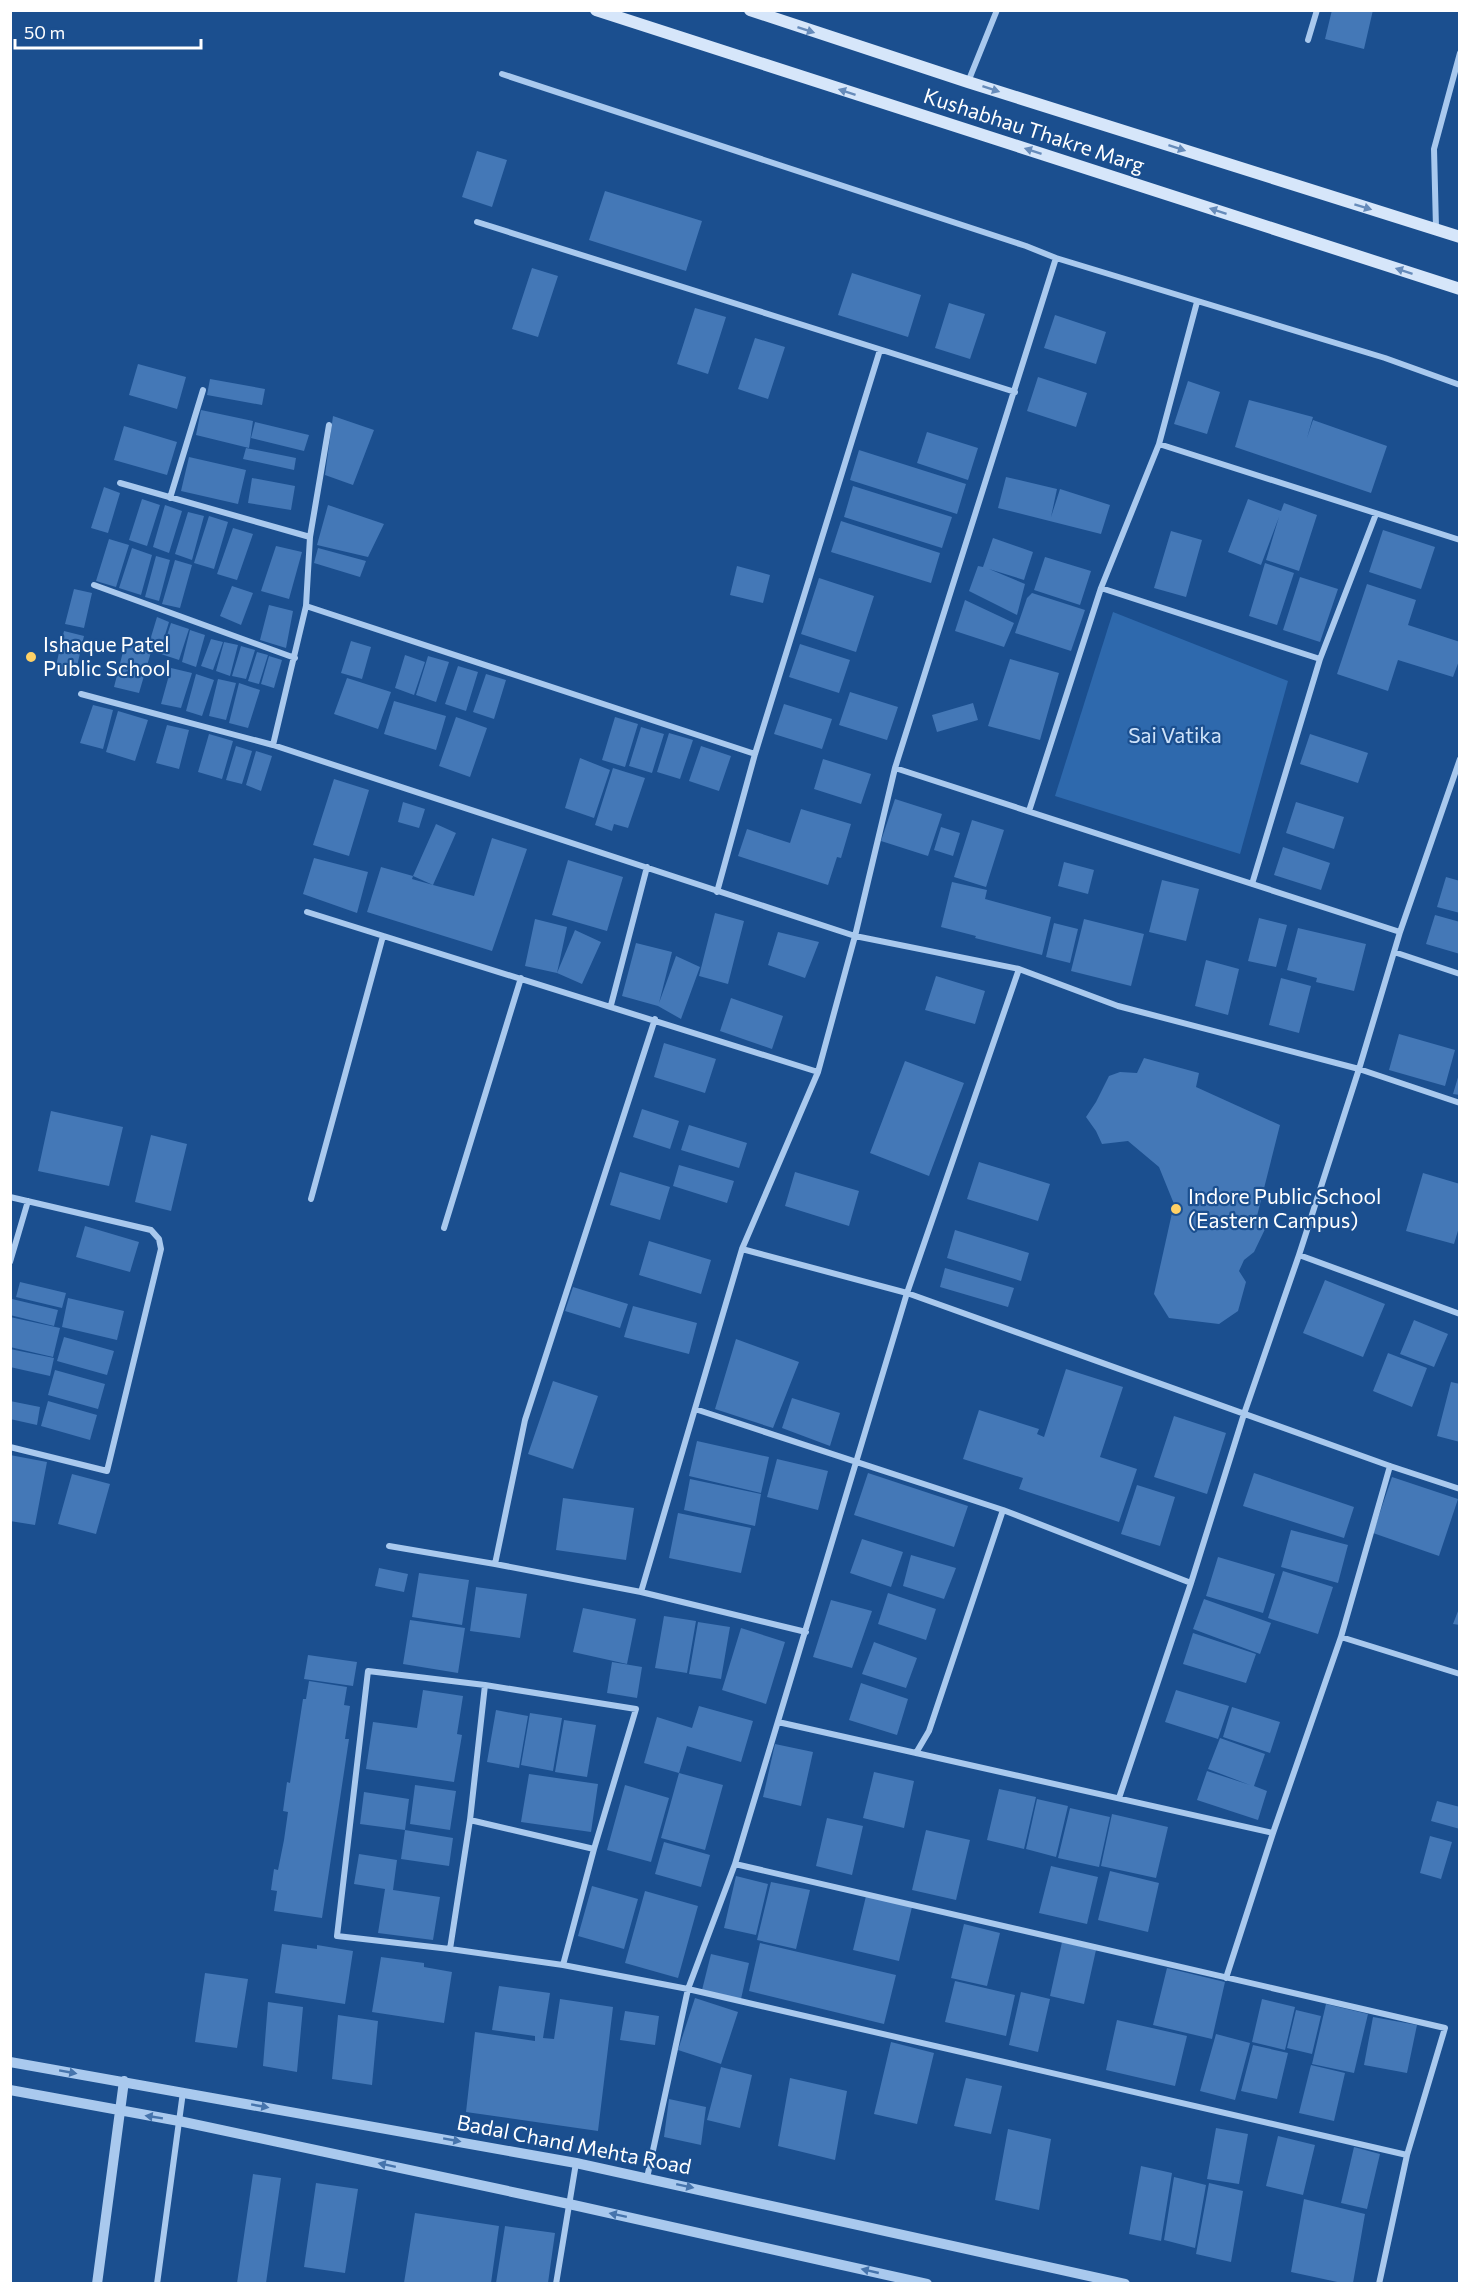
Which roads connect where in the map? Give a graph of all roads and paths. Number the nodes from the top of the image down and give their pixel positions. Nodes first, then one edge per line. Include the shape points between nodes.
1 (596, 10) edge
2 (750, 10) edge
3 (997, 10) edge
4 (1317, 10) edge
5 (1308, 40) dead end
6 (1460, 53) edge
7 (502, 74) dead end
8 (968, 82) junction
9 (477, 222) dead end
10 (1436, 229) junction
11 (1460, 237) edge
12 (1056, 258) junction
13 (1460, 289) edge
14 (1197, 302) junction
15 (880, 350) junction
16 (1460, 385) edge
17 (203, 390) dead end
18 (1015, 392) junction
19 (329, 425) dead end
20 (1159, 444) junction
21 (120, 483) dead end
22 (170, 498) junction
23 (1376, 513) junction
24 (310, 537) junction
25 (1460, 540) edge
26 (94, 585) dead end
27 (1101, 588) junction
28 (306, 606) junction
29 (295, 658) junction
30 (1320, 659) junction
31 (81, 694) dead end
32 (273, 745) junction
33 (755, 754) junction
34 (1460, 759) edge
35 (895, 768) junction
36 (1029, 812) junction
37 (647, 867) junction
38 (1252, 884) junction
39 (717, 892) junction
40 (307, 912) dead end
41 (1400, 932) junction
42 (383, 936) junction
43 (855, 936) junction
44 (1394, 952) junction
45 (1019, 969) junction
46 (1460, 974) edge
47 (520, 978) junction
48 (611, 1005) junction
49 (655, 1019) junction
50 (1359, 1069) junction
51 (818, 1072) junction
52 (1460, 1103) edge
53 (10, 1197) edge
54 (310, 1198) dead end
55 (28, 1201) junction
56 (444, 1228) dead end
57 (742, 1249) junction
58 (1299, 1255) junction
59 (10, 1262) edge
60 (907, 1293) junction
61 (1459, 1313) edge
62 (696, 1409) junction
63 (1244, 1414) junction
64 (10, 1447) edge
65 (855, 1461) junction
66 (1390, 1466) junction
67 (1460, 1489) edge
68 (1003, 1510) junction
69 (389, 1546) dead end
70 (495, 1564) junction
71 (1191, 1583) junction
72 (642, 1592) junction
73 (806, 1632) junction
74 (1341, 1637) junction
75 (1460, 1674) edge
76 (485, 1685) junction
77 (778, 1722) junction
78 (916, 1753) junction
79 (1119, 1798) junction
80 (470, 1820) junction
81 (1273, 1833) junction
82 (594, 1849) junction
83 (735, 1864) junction
84 (450, 1949) junction
85 (563, 1965) junction
86 (1226, 1978) junction
87 (688, 1989) junction
88 (10, 2062) edge
89 (124, 2081) junction
90 (10, 2090) edge
91 (183, 2091) junction
92 (120, 2112) junction
93 (179, 2121) junction
94 (1407, 2155) junction
95 (576, 2163) junction
96 (647, 2178) junction
97 (569, 2204) junction
98 (97, 2283) edge
99 (157, 2283) edge
100 (556, 2283) edge
101 (927, 2283) edge
102 (1125, 2283) edge
103 (1379, 2283) edge

13 -> 1 main road, Kushabhau Thakre Marg
2 -> 8 main road, Kushabhau Thakre Marg
3 - 8 street
4 - 5 street
6 - 10 street via 1434,149
7 - 12 street
8 -> 10 main road, Kushabhau Thakre Marg
9 - 15 street
10 - 11 main road, Kushabhau Thakre Marg
12 - 14 street
12 - 18 street
14 - 16 street via 1385,358
14 - 20 street
15 - 18 street
15 - 33 street
17 - 22 street
18 - 35 street
19 - 24 street
20 - 23 street
20 - 27 street
21 - 22 street
22 - 24 street
23 - 25 street
23 - 30 street
24 - 28 street
26 - 29 street
27 - 30 street
27 - 36 street
28 - 29 street
28 - 33 street
29 - 32 street
30 - 38 street
31 - 32 street
32 - 37 street
33 - 39 street
34 - 41 street
35 - 36 street
35 - 43 street
36 - 38 street
37 - 39 street
37 - 48 street
38 - 41 street
39 - 43 street
40 - 42 street
41 - 44 street
42 - 47 street
42 - 54 street
43 - 45 street
43 - 51 street
44 - 46 street
44 - 50 street
45 - 50 street via 1118,1006
45 - 60 street
47 - 48 street
47 - 56 street
48 - 49 street
49 - 51 street
49 - 70 street via 525,1420
50 - 52 street
50 - 58 street
51 - 57 street
53 - 55 street
55 - 59 street
55 - 64 street via 151,1230 161,1249 107,1471
57 - 60 street
57 - 62 street
58 - 61 street
58 - 63 street
60 - 63 street
60 - 65 street
62 - 65 street
62 - 72 street
63 - 66 street
63 - 71 street
65 - 68 street
65 - 73 street
66 - 67 street
66 - 74 street
68 - 71 street
68 - 78 street via 929,1731
69 - 70 street
70 - 72 street
71 - 79 street
72 - 73 street
73 - 77 street
74 - 75 street
74 - 81 street
76 - 80 street
76 - 82 street via 636,1709
76 - 84 street via 368,1671 338,1936
77 - 78 street
77 - 83 street
78 - 79 street
79 - 81 street
80 - 82 street
80 - 84 street
81 - 86 street
82 - 85 street
83 - 86 street
83 - 87 street
84 - 85 street
85 - 87 street
86 - 94 street via 1445,2028
87 - 94 street
87 - 96 street
88 -> 89 street, Badal Chand Mehta Road
89 - 91 street, Badal Chand Mehta Road
89 - 92 street
90 - 92 street
91 - 93 street
91 -> 95 street, Badal Chand Mehta Road
93 -> 92 street
92 - 98 street
97 -> 93 street
93 - 99 street
94 - 103 street
95 - 96 street, Badal Chand Mehta Road
95 - 97 street
96 -> 102 street, Badal Chand Mehta Road
97 - 100 street
101 -> 97 street

